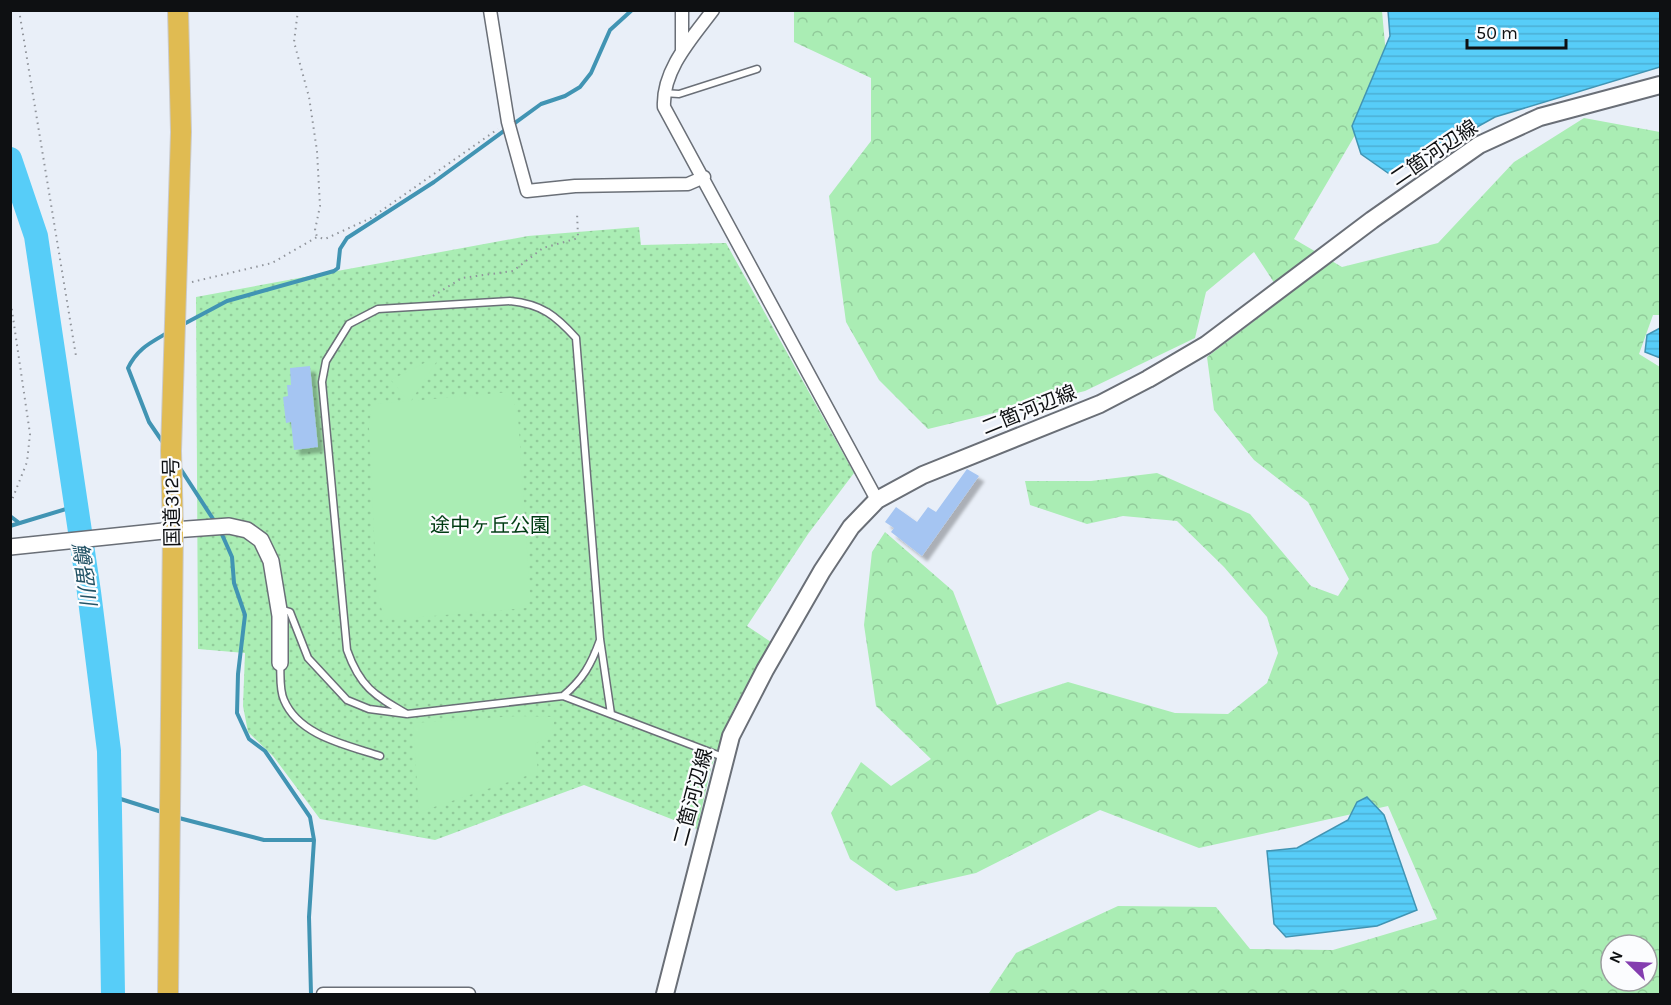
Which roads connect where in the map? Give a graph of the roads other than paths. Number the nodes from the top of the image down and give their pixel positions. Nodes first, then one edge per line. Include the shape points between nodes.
1 (178, 10) edge
2 (490, 10) edge
3 (682, 10) edge
4 (713, 10) edge
5 (682, 50) junction
6 (757, 69) dead end
7 (1660, 85) edge
8 (663, 93) junction
9 (704, 177) junction
10 (878, 500) junction
11 (173, 530) junction
12 (10, 547) edge
13 (278, 608) junction
14 (600, 639) junction
15 (280, 663) joint
16 (563, 696) junction
17 (407, 714) junction
18 (611, 714) junction
19 (380, 756) dead end
20 (724, 757) junction
21 (168, 994) edge
22 (323, 994) edge
23 (469, 994) edge
24 (664, 994) edge

1 - 11 highway, 国道312号 via 181,132 171,451
2 - 9 street via 508,122 527,191 688,184
3 - 5 street
4 - 5 street
5 - 8 street
6 - 8 lane via 679,94
7 - 10 main road, 二箇河辺線 via 1540,117 1479,145 1206,345 1149,380 1100,404 923,475
8 - 9 street via 663,107
9 - 10 street
10 - 20 main road, 二箇河辺線 via 851,527 822,571 744,708
11 - 12 street
11 - 13 street via 229,526 247,530 261,540 271,561
11 - 21 highway, 国道312号
13 - 15 street
13 - 17 lane via 290,612 308,658 346,700 369,709
14 - 16 lane via 591,666
14 - 17 lane via 576,338 555,315 527,303 378,309 349,324 326,361 322,382 347,650 355,673 370,689
14 - 18 lane
15 - 19 lane via 283,699 308,728
16 - 17 lane
16 - 18 lane
18 - 20 lane
20 - 24 main road, 二箇河辺線
22 - 23 street

